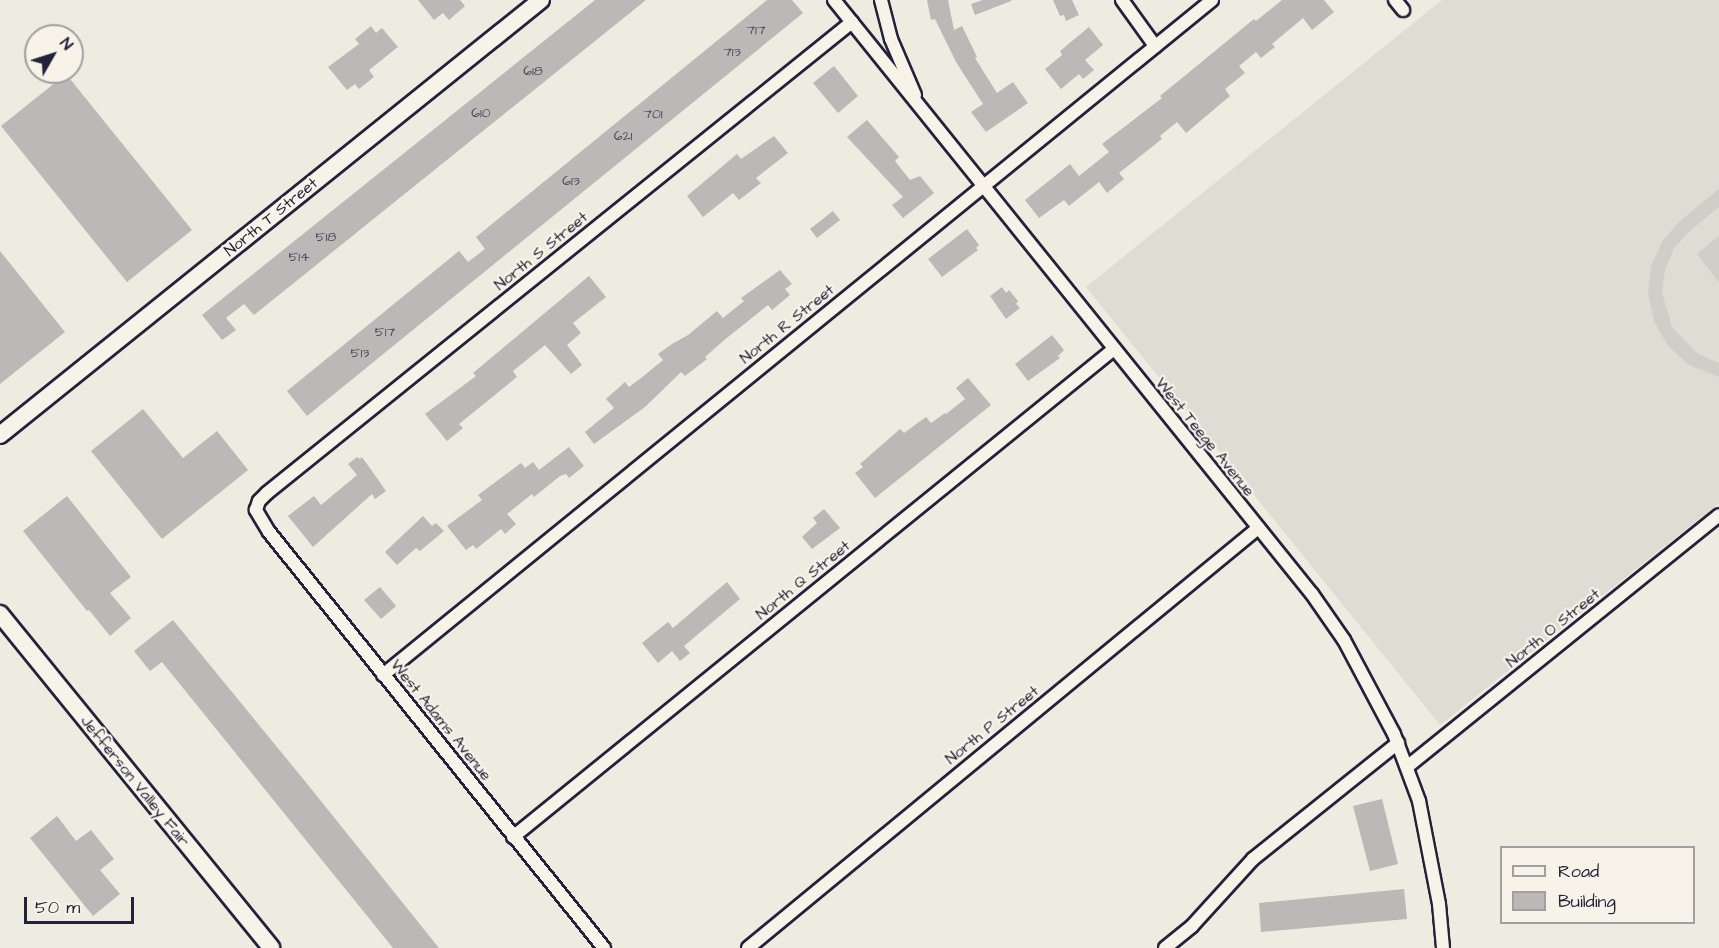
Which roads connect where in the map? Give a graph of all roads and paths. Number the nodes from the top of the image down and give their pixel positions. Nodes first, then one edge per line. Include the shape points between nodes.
1 (542, 0) edge
2 (834, 0) edge
3 (881, 0) edge
4 (1122, 0) edge
5 (1212, 0) edge
6 (852, 22) junction
7 (1155, 45) junction
8 (921, 110) junction
9 (982, 186) junction
10 (1114, 349) junction
11 (0, 435) edge
12 (256, 510) joint
13 (1719, 515) edge
14 (1258, 528) junction
15 (0, 614) edge
16 (382, 675) junction
17 (1398, 743) junction
18 (1407, 767) junction
19 (513, 837) junction
20 (271, 948) edge
21 (604, 948) edge
22 (748, 948) edge
23 (1165, 948) edge
24 (1443, 948) edge

1 - 11 street, North T Street
2 - 6 street, West Teege Avenue
3 - 8 street via 891,39
4 - 7 street
5 - 7 street, North R Street
6 - 8 street, West Teege Avenue
6 - 12 street, North S Street via 267,493
7 - 9 street, North R Street
8 - 9 street, West Teege Avenue
9 - 10 street, West Teege Avenue
9 - 16 street, North R Street
10 - 14 street, West Teege Avenue
10 - 19 street, North Q Street
12 - 16 street, West Adams Avenue via 269,532
13 - 18 street, North O Street
14 - 17 street, West Teege Avenue via 1344,640
14 - 22 street, North P Street
15 - 20 street, Jefferson Valley Fair
16 - 19 street, West Adams Avenue
17 - 18 street, West Teege Avenue
17 - 23 street via 1253,859 1198,920
18 - 24 street, West Teege Avenue via 1429,842
19 - 21 street, West Adams Avenue

